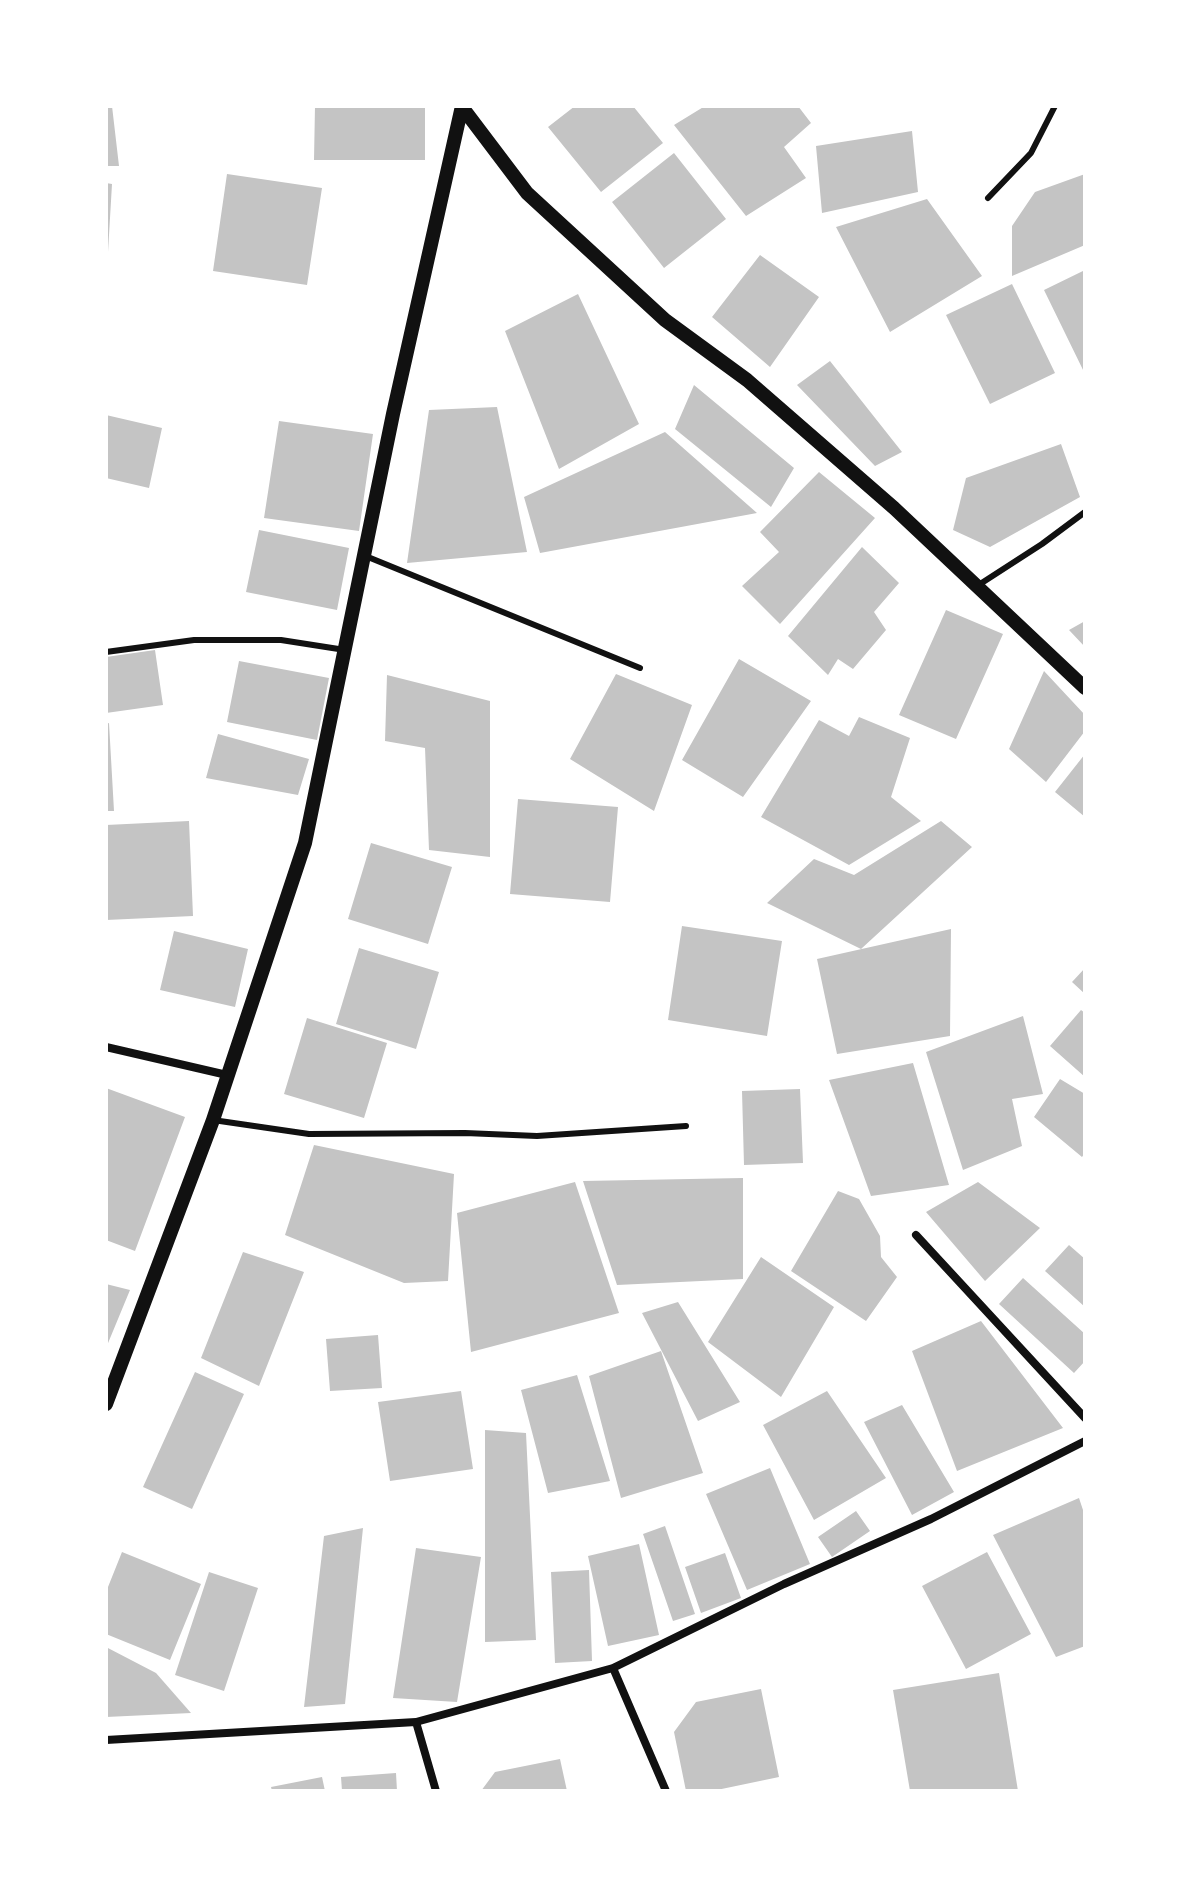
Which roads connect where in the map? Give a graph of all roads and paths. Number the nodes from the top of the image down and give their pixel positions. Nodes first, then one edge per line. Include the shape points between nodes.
1 (1055, 106) edge
2 (462, 107) edge
3 (988, 198) dead end
4 (1085, 512) edge
5 (363, 555) junction
6 (977, 586) junction
7 (345, 650) junction
8 (106, 652) edge
9 (640, 668) dead end
10 (1085, 688) edge
11 (106, 1047) edge
12 (227, 1075) junction
13 (213, 1120) junction
14 (686, 1126) dead end
15 (916, 1235) dead end
16 (106, 1404) edge
17 (1085, 1418) edge
18 (1085, 1441) edge
19 (613, 1668) junction
20 (416, 1722) junction
21 (106, 1740) edge
22 (436, 1791) edge
23 (666, 1791) edge

1 - 3 lane via 1031,153
2 - 5 street
2 - 6 street via 527,193 665,320 770,399
4 - 6 lane
5 - 7 street
5 - 9 lane
6 - 10 street
7 - 8 lane via 281,640 194,640
7 - 12 street via 305,843
11 - 12 street
12 - 13 street
13 - 14 lane via 309,1134 537,1136
13 - 16 street
15 - 17 street
18 - 19 street
19 - 20 street
19 - 23 street
20 - 21 street
20 - 22 street

